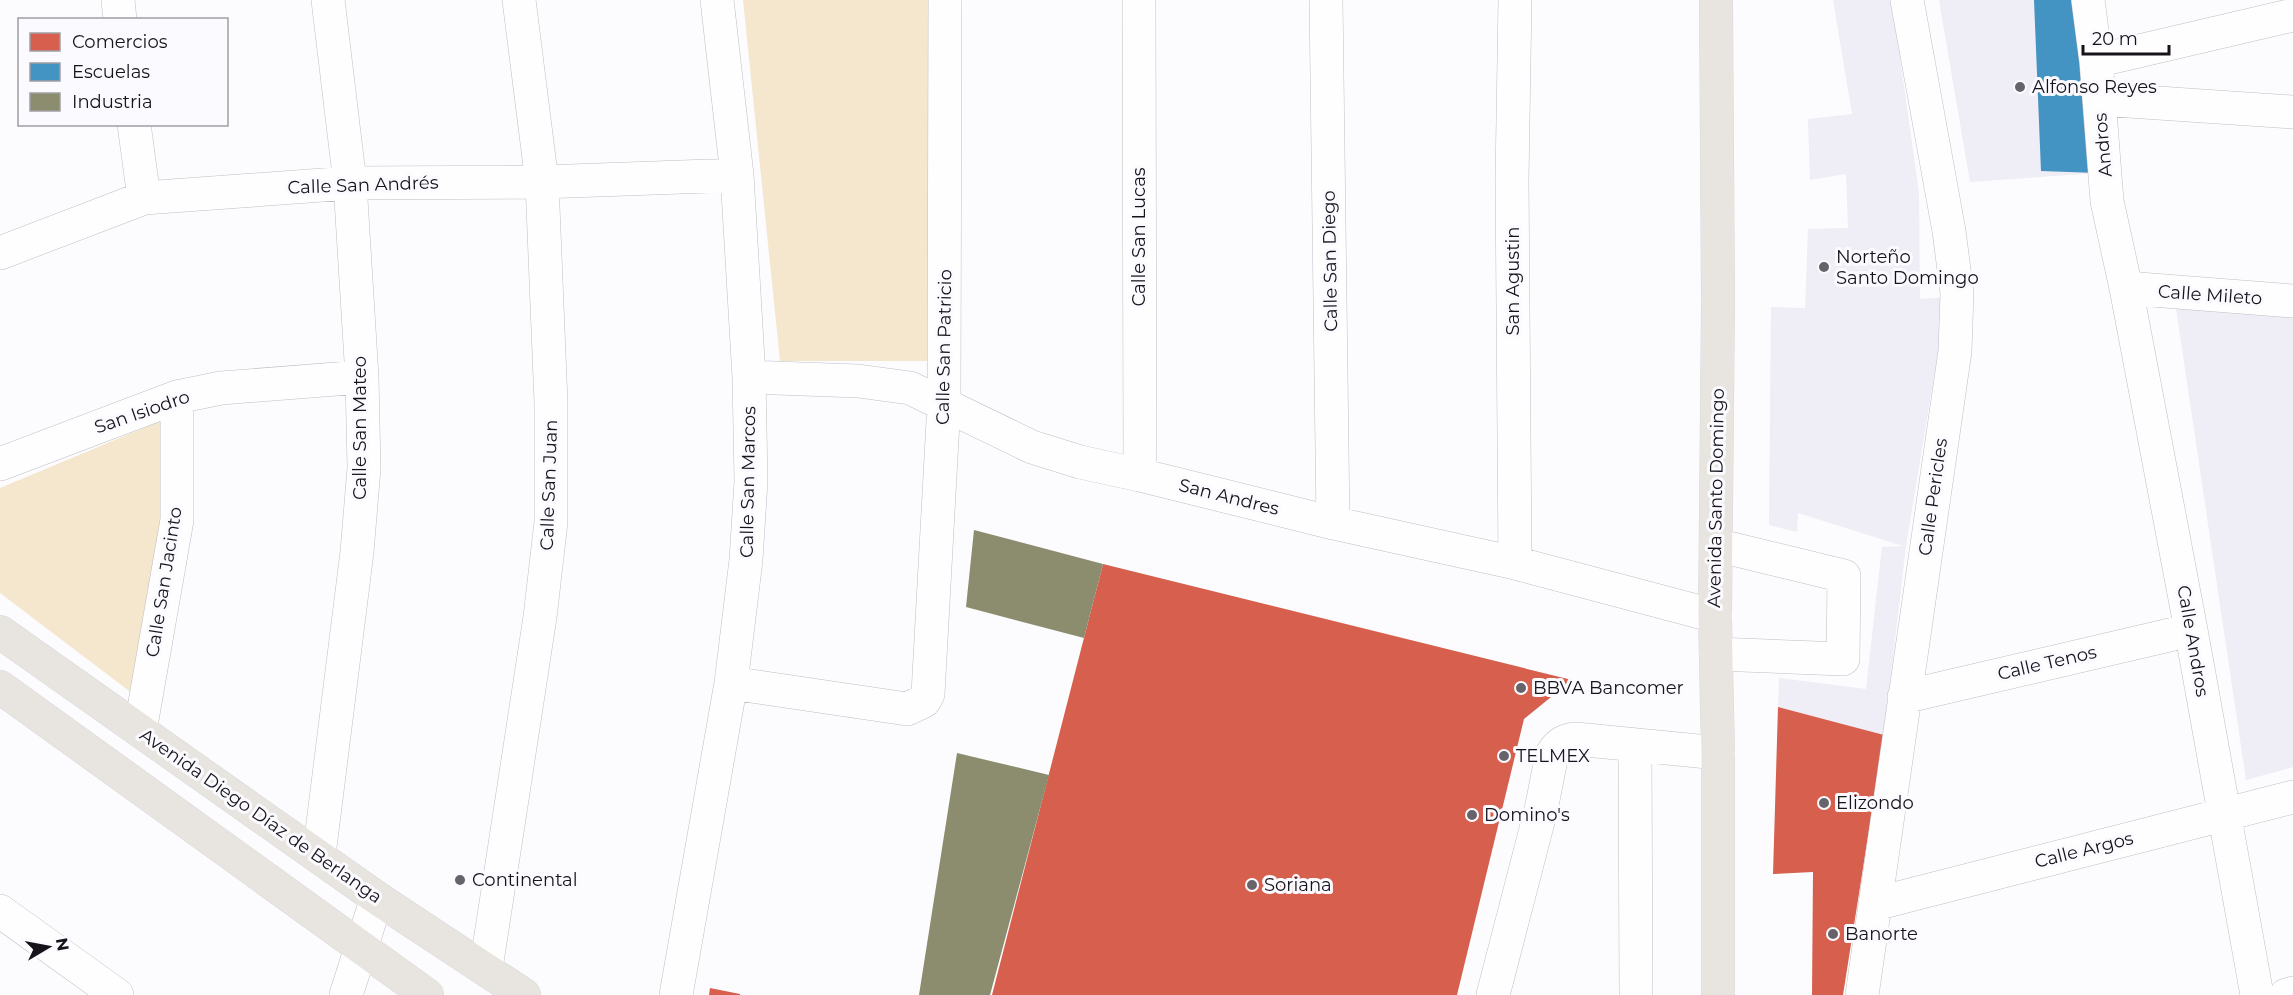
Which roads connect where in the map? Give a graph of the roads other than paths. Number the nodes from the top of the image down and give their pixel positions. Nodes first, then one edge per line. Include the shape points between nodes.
1 (118, 0) edge
2 (328, 0) edge
3 (519, 0) edge
4 (717, 0) edge
5 (945, 0) edge
6 (1139, 0) edge
7 (1326, 0) edge
8 (1515, 0) edge
9 (1716, 0) edge
10 (1907, 0) edge
11 (2088, 0) edge
12 (2293, 15) edge
13 (120, 18) edge
14 (2096, 61) junction
15 (2099, 99) junction
16 (2293, 112) edge
17 (134, 126) edge
18 (736, 175) junction
19 (542, 182) junction
20 (350, 183) junction
21 (144, 198) junction
22 (0, 253) edge
23 (2126, 288) junction
24 (2293, 301) edge
25 (362, 377) junction
26 (749, 377) junction
27 (177, 397) junction
28 (944, 404) junction
29 (0, 464) edge
30 (1140, 474) junction
31 (1333, 523) junction
32 (1716, 544) junction
33 (1515, 563) junction
34 (1715, 616) junction
35 (2191, 630) junction
36 (0, 632) edge
37 (1716, 654) junction
38 (731, 683) junction
39 (0, 687) edge
40 (1904, 697) junction
41 (140, 730) junction
42 (1635, 746) junction
43 (1718, 753) junction
44 (2293, 797) edge
45 (2223, 814) junction
46 (319, 855) junction
47 (383, 902) junction
48 (1875, 904) junction
49 (0, 911) edge
50 (369, 955) junction
51 (486, 968) junction
52 (2293, 993) edge
53 (117, 995) edge
54 (346, 995) edge
55 (369, 995) edge
56 (427, 995) edge
57 (524, 995) edge
58 (676, 995) edge
59 (1493, 995) edge
60 (1636, 995) edge
61 (1718, 995) edge
62 (1862, 995) edge
63 (2257, 995) edge
64 (2286, 995) edge

1 - 13 street
2 - 20 street, Calle San Mateo
3 - 19 street, Calle San Juan
4 - 18 street, Calle San Marcos
5 - 28 street, Calle San Patricio
6 - 30 street, Calle San Lucas
7 - 31 street, Calle San Diego
8 - 33 street, San Agustin
9 - 32 main road, Avenida Santo Domingo
10 - 40 street, Calle Pericles via 1957,293 1954,351
11 - 14 street, Andros
12 - 14 street
14 - 15 street, Andros
15 - 16 street
15 - 23 street, Andros via 2107,201
17 - 21 street
18 - 19 street, Calle San Andrés
18 - 26 street, Calle San Marcos
19 - 20 street, Calle San Andrés
19 - 51 street, Calle San Juan via 551,403 550,522 540,617
20 - 21 street, Calle San Andrés
20 - 25 street, Calle San Mateo
21 - 22 street, Calle San Andrés
23 - 24 street, Calle Mileto
23 - 35 street, Calle Andros
25 - 27 street, San Isiodro via 221,388
25 - 46 street, Calle San Mateo via 364,468 357,552
26 - 28 street, San Andres via 858,381 910,388
26 - 38 street, Calle San Marcos via 751,481
27 - 29 street, San Isiodro
27 - 41 street, Calle San Jacinto via 177,520
28 - 30 street, San Andres via 1032,447
28 - 38 street, Calle San Patricio via 928,694 924,701 907,709
30 - 31 street, San Andres
31 - 33 street, San Andres
32 - 34 main road, Avenida Santo Domingo
32 - 37 street via 1844,576 1844,659
33 - 34 street, San Andres
34 - 37 main road, Avenida Santo Domingo
35 - 40 street, Calle Tenos
35 - 45 street, Calle Andros
36 - 41 main road, Avenida Diego Díaz de Berlanga
37 - 43 main road, Avenida Santo Domingo
38 - 58 street, Calle San Marcos
39 - 50 main road
40 - 48 street, Calle Pericles
41 - 46 main road, Avenida Diego Díaz de Berlanga
42 - 43 street
42 - 59 street via 1576,739 1564,742 1552,754
42 - 60 street
43 - 61 main road, Avenida Santo Domingo
44 - 45 street, Calle Argos
45 - 48 street, Calle Argos
45 - 63 street, Calle Andros
46 - 47 main road, Avenida Diego Díaz de Berlanga
47 - 50 street
47 - 51 main road, Avenida Diego Díaz de Berlanga
48 - 62 street, Calle Pericles
49 - 53 street
50 - 54 street
50 - 55 street
50 - 56 main road
51 - 57 main road, Avenida Diego Díaz de Berlanga
52 - 64 street

